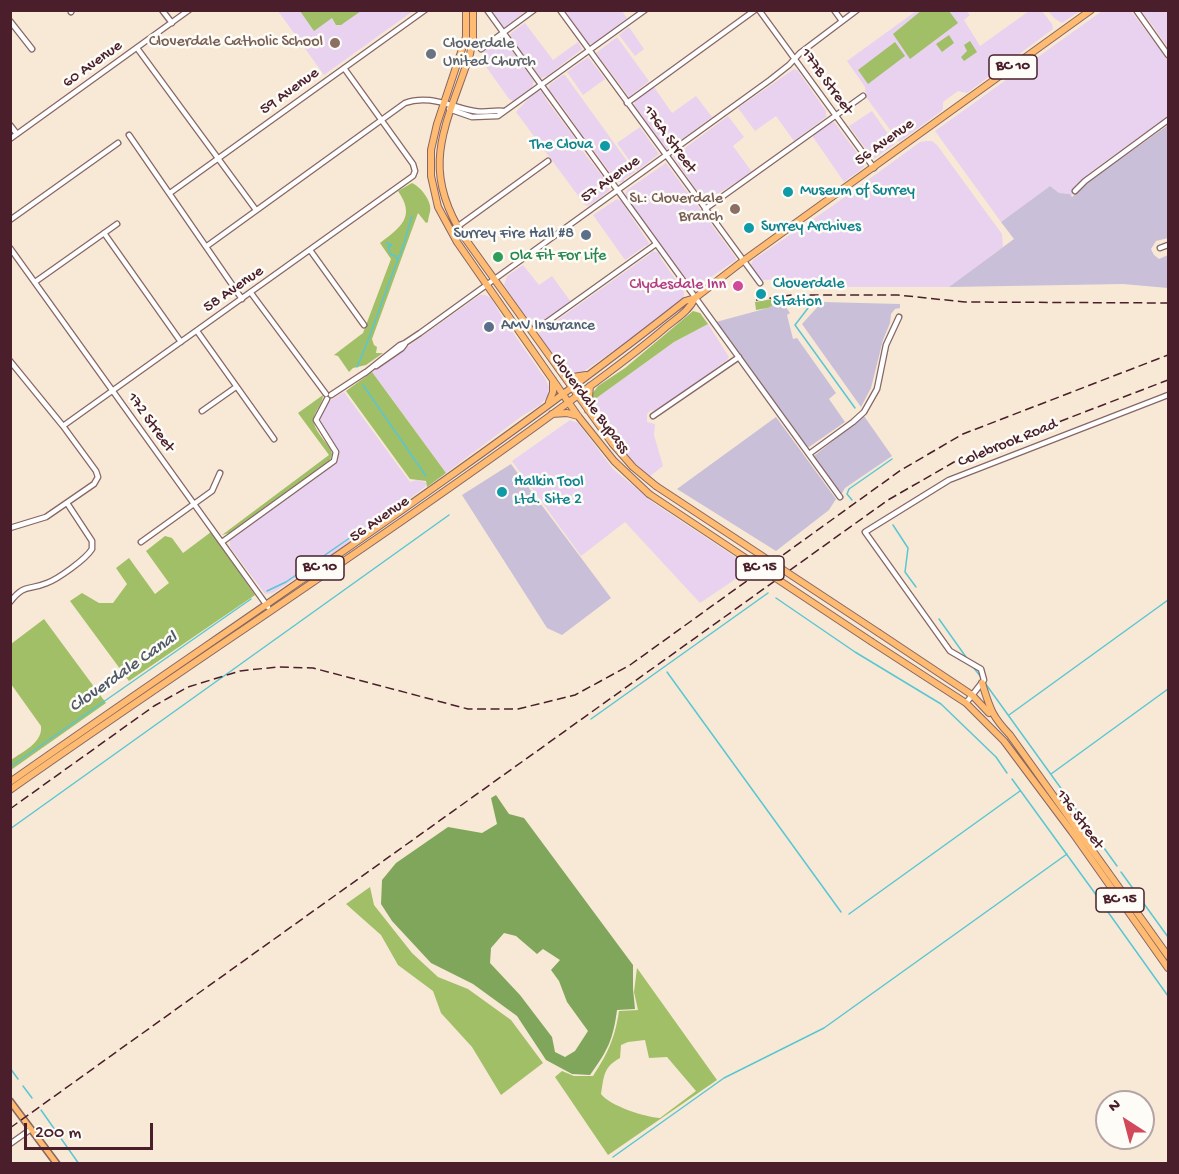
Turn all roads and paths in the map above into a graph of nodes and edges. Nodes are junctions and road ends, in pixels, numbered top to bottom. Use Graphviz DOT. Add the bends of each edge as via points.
graph roads {
  1 [pos="162,10"];
  2 [pos="189,10"];
  3 [pos="425,10"];
  4 [pos="466,10"];
  5 [pos="473,10"];
  6 [pos="487,10"];
  7 [pos="534,10"];
  8 [pos="560,10"];
  9 [pos="645,10"];
  10 [pos="757,10"];
  11 [pos="834,10"];
  12 [pos="857,10"];
  13 [pos="1091,10"];
  14 [pos="1136,10"];
  15 [pos="10,21"];
  16 [pos="842,21"];
  17 [pos="172,23"];
  18 [pos="503,33"];
  19 [pos="137,48"];
  20 [pos="32,49"];
  21 [pos="481,49"];
  22 [pos="589,51"];
  23 [pos="1168,55"];
  24 [pos="795,59"];
  25 [pos="344,68"];
  26 [pos="541,85"];
  27 [pos="863,96"];
  28 [pos="444,104"];
  29 [pos="627,104"];
  30 [pos="452,107"];
  31 [pos="835,114"];
  32 [pos="381,120"];
  33 [pos="1168,120"];
  34 [pos="10,125"];
  35 [pos="17,134"];
  36 [pos="129,135"];
  37 [pos="10,139"];
  38 [pos="118,143"];
  39 [pos="666,156"];
  40 [pos="218,159"];
  41 [pos="548,161"];
  42 [pos="874,168"];
  43 [pos="617,191"];
  44 [pos="1075,191"];
  45 [pos="170,193"];
  46 [pos="705,209"];
  47 [pos="256,210"];
  48 [pos="10,220"];
  49 [pos="117,224"];
  50 [pos="457,227"];
  51 [pos="104,233"];
  52 [pos="656,244"];
  53 [pos="1168,245"];
  54 [pos="207,246"];
  55 [pos="10,248"];
  56 [pos="1160,248"];
  57 [pos="310,250"];
  58 [pos="743,261"];
  59 [pos="494,279"];
  60 [pos="35,282"];
  61 [pos="760,283"];
  62 [pos="486,285"];
  63 [pos="251,292"];
  64 [pos="695,298"];
  65 [pos="242,299"];
  66 [pos="899,317"];
  67 [pos="364,325"];
  68 [pos="540,327"];
  69 [pos="197,331"];
  70 [pos="181,342"];
  71 [pos="739,357"];
  72 [pos="10,361"];
  73 [pos="590,374"];
  74 [pos="563,375"];
  75 [pos="554,379"];
  76 [pos="590,386"];
  77 [pos="236,387"];
  78 [pos="572,387"];
  79 [pos="112,391"];
  80 [pos="563,394"];
  81 [pos="1168,394"];
  82 [pos="328,396"];
  83 [pos="578,396"];
  84 [pos="569,402"];
  85 [pos="547,405"];
  86 [pos="588,410"];
  87 [pos="202,411"];
  88 [pos="552,414"];
  89 [pos="578,416"];
  90 [pos="653,416"];
  91 [pos="63,426"];
  92 [pos="274,439"];
  93 [pos="809,454"];
  94 [pos="220,473"];
  95 [pos="840,497"];
  96 [pos="67,503"];
  97 [pos="194,504"];
  98 [pos="10,528"];
  99 [pos="141,542"];
  100 [pos="222,542"];
  101 [pos="10,602"];
  102 [pos="266,605"];
  103 [pos="271,611"];
  104 [pos="982,682"];
  105 [pos="972,695"];
  106 [pos="966,703"];
  107 [pos="994,718"];
  108 [pos="10,782"];
  109 [pos="10,790"];
  110 [pos="1168,956"];
  111 [pos="1168,968"];
  112 [pos="10,1101"];
  113 [pos="31,1129"];
  114 [pos="10,1144"];
  115 [pos="57,1164"];
  1 -- 17 [label="street"];
  2 -- 17 [label="street, 60 Avenue"];
  3 -- 25 [label="street, 59 Avenue"];
  4 -- 28 [label="highway, Cloverdale Bypass / BC 15" via="466,37"];
  5 -- 30 [label="highway, Cloverdale Bypass / BC 15" via="471,46"];
  6 -- 18 [label="street"];
  7 -- 18 [label="street"];
  8 -- 22 [label="street, 176A Street"];
  9 -- 22 [label="street"];
  10 -- 24 [label="street, 177B Street"];
  10 -- 29 [label="street"];
  11 -- 16 [label="street"];
  12 -- 16 [label="street, 57 Avenue"];
  13 -- 42 [label="highway, 56 Avenue / BC 10"];
  14 -- 23 [label="street"];
  15 -- 20 [label="street"];
  16 -- 24 [label="street, 57 Avenue"];
  17 -- 19 [label="street, 60 Avenue"];
  18 -- 21 [label="street"];
  18 -- 26 [label="street"];
  19 -- 35 [label="street, 60 Avenue"];
  19 -- 40 [label="street"];
  22 -- 26 [label="street"];
  22 -- 29 [label="street, 176A Street"];
  24 -- 31 [label="street, 177B Street"];
  24 -- 39 [label="street, 57 Avenue"];
  25 -- 32 [label="street"];
  25 -- 40 [label="street, 59 Avenue"];
  26 -- 30 [label="street" via="498,116 472,117"];
  26 -- 43 [label="street"];
  27 -- 31 [label="street"];
  28 -- 30 [label="street"];
  28 -- 32 [label="street" via="429,100 405,103"];
  28 -- 62 [label="highway, Cloverdale Bypass / BC 15" via="431,150 435,196 449,230"];
  29 -- 39 [label="street, 176A Street"];
  30 -- 50 [label="highway, Cloverdale Bypass / BC 15" via="439,166 446,204"];
  31 -- 42 [label="street, 177B Street"];
  31 -- 46 [label="street"];
  32 -- 47 [label="street"];
  32 -- 57 [label="street, 58 Avenue" via="415,171 410,179"];
  33 -- 44 [label="street"];
  34 -- 35 [label="street"];
  35 -- 37 [label="street, 60 Avenue"];
  36 -- 45 [label="street"];
  38 -- 48 [label="street"];
  39 -- 43 [label="street, 57 Avenue"];
  39 -- 46 [label="street, 176A Street"];
  40 -- 45 [label="street, 59 Avenue"];
  40 -- 47 [label="street"];
  41 -- 50 [label="street"];
  42 -- 58 [label="highway, 56 Avenue / BC 10"];
  43 -- 52 [label="street"];
  43 -- 59 [label="street, 57 Avenue"];
  45 -- 54 [label="street"];
  46 -- 58 [label="street, 176A Street"];
  47 -- 54 [label="street"];
  49 -- 51 [label="street"];
  50 -- 59 [label="highway, Cloverdale Bypass / BC 15"];
  51 -- 60 [label="street"];
  51 -- 70 [label="street"];
  52 -- 64 [label="street"];
  52 -- 68 [label="street"];
  53 -- 56 [label="street"];
  54 -- 65 [label="street"];
  55 -- 60 [label="street, 172 Street"];
  57 -- 63 [label="street, 58 Avenue"];
  57 -- 67 [label="street"];
  58 -- 61 [label="street, 176A Street"];
  58 -- 64 [label="highway, 56 Avenue / BC 10"];
  59 -- 62 [label="street, 57 Avenue"];
  59 -- 74 [label="highway, Cloverdale Bypass / BC 15"];
  60 -- 79 [label="street, 172 Street"];
  62 -- 75 [label="highway, Cloverdale Bypass / BC 15"];
  62 -- 82 [label="street, 57 Avenue" via="402,348"];
  63 -- 65 [label="street, 58 Avenue"];
  63 -- 82 [label="street"];
  64 -- 71 [label="street"];
  64 -- 73 [label="highway, 56 Avenue / BC 10" via="685,301"];
  64 -- 76 [label="highway, 56 Avenue / BC 10" via="690,307 645,345"];
  65 -- 69 [label="street, 58 Avenue"];
  66 -- 93 [label="street" via="886,345 877,388 864,412"];
  69 -- 70 [label="street, 58 Avenue"];
  69 -- 77 [label="street"];
  70 -- 79 [label="street, 58 Avenue"];
  71 -- 90 [label="street"];
  71 -- 93 [label="street"];
  72 -- 91 [label="street"];
  73 -- 74 [label="highway"];
  73 -- 78 [label="highway, 56 Avenue / BC 10"];
  74 -- 78 [label="highway, Cloverdale Bypass / BC 15"];
  75 -- 80 [label="highway, Cloverdale Bypass / BC 15"];
  75 -- 85 [label="highway"];
  76 -- 83 [label="highway, 56 Avenue / BC 10"];
  76 -- 86 [label="highway"];
  77 -- 87 [label="street"];
  77 -- 92 [label="street"];
  78 -- 80 [label="highway, 56 Avenue / BC 10"];
  78 -- 83 [label="highway, Cloverdale Bypass / BC 15"];
  79 -- 91 [label="street, 58 Avenue"];
  79 -- 97 [label="street, 172 Street"];
  80 -- 84 [label="highway, Cloverdale Bypass / BC 15"];
  80 -- 85 [label="highway, 56 Avenue / BC 10"];
  81 -- 104 [label="street, Colebrook Road" via="949,480 865,532 950,651 981,669"];
  82 -- 100 [label="street" via="316,420 336,452 334,460"];
  83 -- 84 [label="highway, 56 Avenue / BC 10"];
  83 -- 86 [label="highway, Cloverdale Bypass / BC 15"];
  84 -- 88 [label="highway, 56 Avenue / BC 10"];
  84 -- 89 [label="highway, Cloverdale Bypass / BC 15"];
  85 -- 102 [label="highway, 56 Avenue / BC 10"];
  86 -- 105 [label="highway, Cloverdale Bypass / BC 15, bridge" via="623,457 656,486"];
  88 -- 89 [label="highway"];
  88 -- 103 [label="highway, 56 Avenue / BC 10"];
  89 -- 106 [label="highway, Cloverdale Bypass / BC 15, bridge" via="614,462 649,494"];
  91 -- 96 [label="street" via="96,471 97,480"];
  93 -- 95 [label="street"];
  94 -- 97 [label="street" via="212,491"];
  96 -- 98 [label="street" via="46,517"];
  96 -- 101 [label="street" via="92,541 92,549 52,580 21,589"];
  97 -- 99 [label="street"];
  97 -- 100 [label="street, 172 Street"];
  100 -- 102 [label="street, 172 Street"];
  102 -- 103 [label="street, 172 Street"];
  102 -- 108 [label="highway, 56 Avenue / BC 10"];
  103 -- 109 [label="highway, 56 Avenue / BC 10"];
  104 -- 105 [label="street"];
  104 -- 107 [label="highway"];
  105 -- 106 [label="street"];
  105 -- 107 [label="highway, BC 15"];
  106 -- 111 [label="highway, 176 Street / BC 15" via="1004,741"];
  107 -- 110 [label="highway, BC 15"];
  112 -- 113 [label="main road"];
  113 -- 114 [label="street"];
  113 -- 115 [label="main road"];
}
